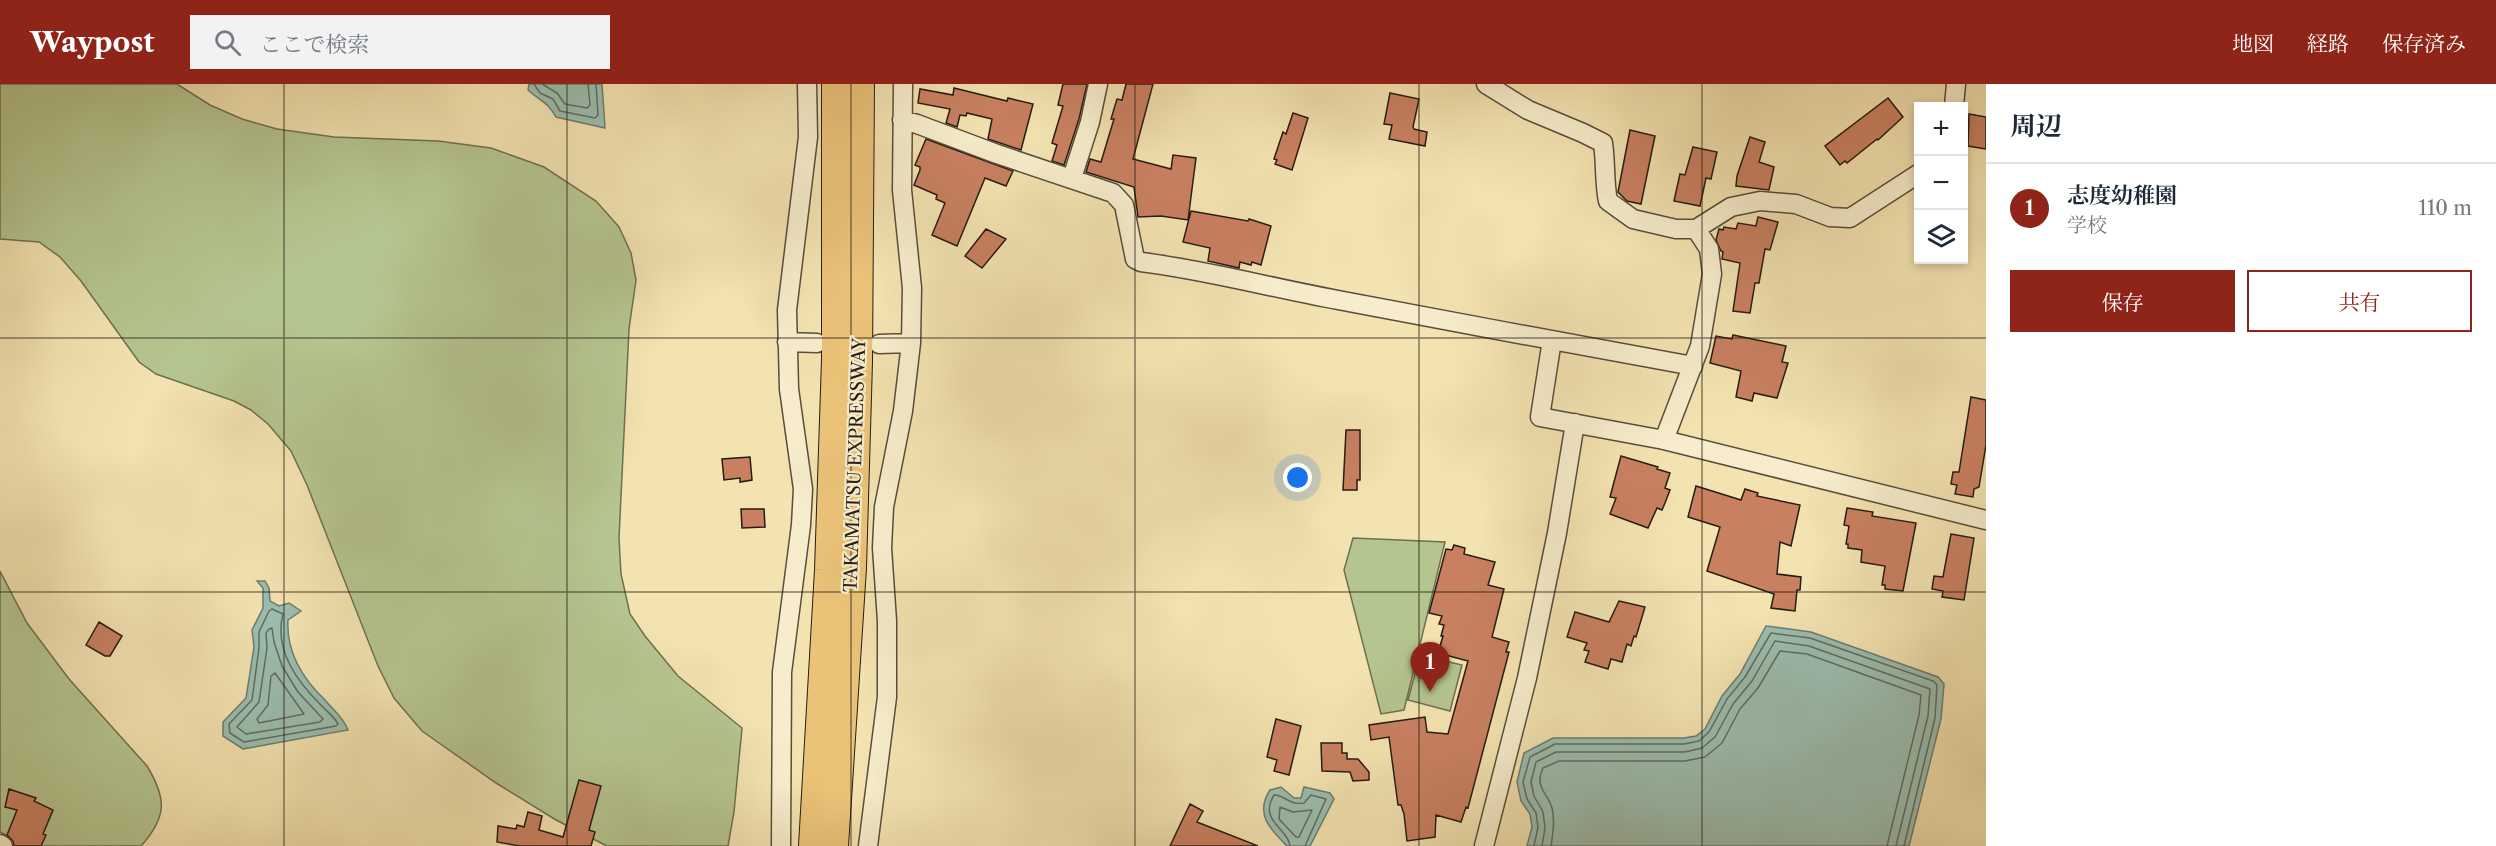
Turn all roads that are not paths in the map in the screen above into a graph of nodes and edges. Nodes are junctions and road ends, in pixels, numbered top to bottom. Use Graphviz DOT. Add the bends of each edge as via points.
graph roads {
  1 [pos="807,84"];
  2 [pos="835,84"];
  3 [pos="861,84"];
  4 [pos="903,84"];
  5 [pos="1098,84"];
  6 [pos="1486,84"];
  7 [pos="1956,84"];
  8 [pos="1954,102"];
  9 [pos="902,120"];
  10 [pos="1914,177"];
  11 [pos="1072,178"];
  12 [pos="1696,229"];
  13 [pos="1552,340"];
  14 [pos="787,342"];
  15 [pos="817,343"];
  16 [pos="911,343"];
  17 [pos="879,344"];
  18 [pos="1693,366"];
  19 [pos="1575,423"];
  20 [pos="1664,440"];
  21 [pos="1986,520"];
  22 [pos="782,846"];
  23 [pos="812,846"];
  24 [pos="835,846"];
  25 [pos="868,846"];
  26 [pos="1484,846"];
  1 -- 14 [label="street" via="808,137 787,310"];
  2 -- 23 [label="highway, TAKAMATSU EXPRESSWAY" via="835,360"];
  3 -- 24 [label="highway, TAKAMATSU EXPRESSWAY" via="853,557"];
  4 -- 9 [label="street"];
  5 -- 11 [label="street"];
  6 -- 12 [label="street" via="1528,110 1603,143 1608,201 1633,219 1676,230"];
  7 -- 8 [label="street"];
  9 -- 11 [label="street"];
  9 -- 16 [label="street" via="902,190 912,288"];
  10 -- 12 [label="street" via="1850,218 1830,217 1796,204 1760,201 1731,207"];
  11 -- 13 [label="street" via="1113,194 1124,206 1135,259 1141,262 1189,268"];
  12 -- 18 [label="street" via="1709,249 1712,273"];
  13 -- 18 [label="street"];
  13 -- 19 [label="street" via="1539,417"];
  14 -- 15 [label="street"];
  14 -- 22 [label="street" via="802,489 782,672"];
  16 -- 17 [label="street"];
  16 -- 25 [label="street" via="903,411 884,507 887,697"];
  18 -- 20 [label="street"];
  19 -- 20 [label="street"];
  19 -- 26 [label="street" via="1527,678"];
  20 -- 21 [label="street"];
}
